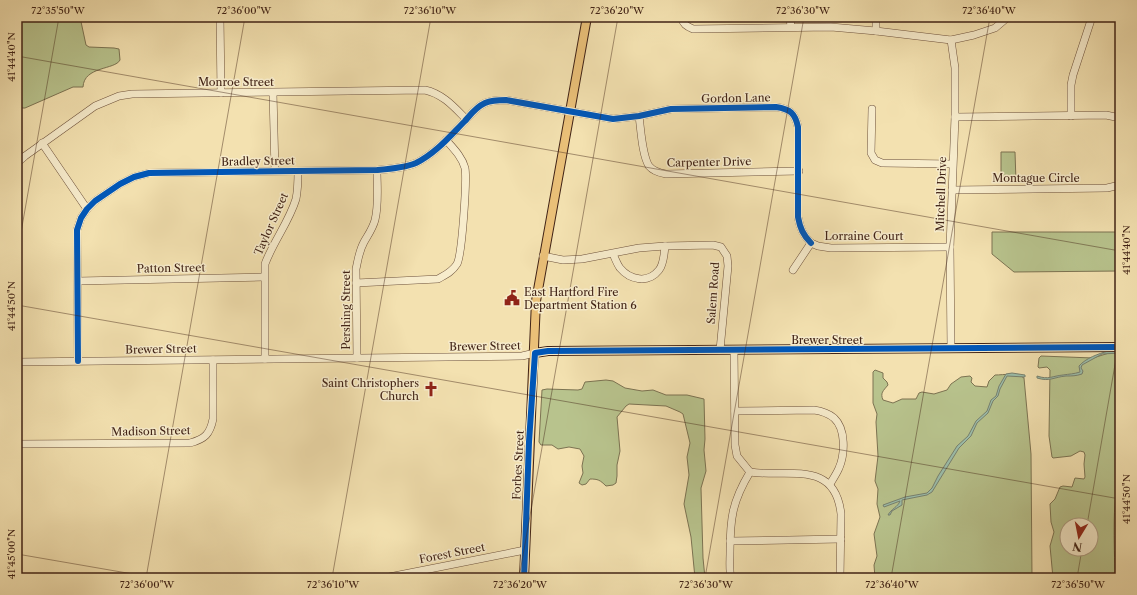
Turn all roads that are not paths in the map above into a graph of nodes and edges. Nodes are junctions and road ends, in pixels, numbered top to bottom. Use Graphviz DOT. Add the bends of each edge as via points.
graph roads {
  1 [pos="220,17"];
  2 [pos="586,17"];
  3 [pos="681,17"];
  4 [pos="790,17"];
  5 [pos="876,17"];
  6 [pos="1008,17"];
  7 [pos="1092,17"];
  8 [pos="791,27"];
  9 [pos="876,31"];
  10 [pos="951,40"];
  11 [pos="221,93"];
  12 [pos="273,93"];
  13 [pos="872,109"];
  14 [pos="570,112"];
  15 [pos="639,116"];
  16 [pos="1071,116"];
  17 [pos="955,117"];
  18 [pos="1120,118"];
  19 [pos="466,119"];
  20 [pos="446,140"];
  21 [pos="42,143"];
  22 [pos="17,164"];
  23 [pos="952,164"];
  24 [pos="377,170"];
  25 [pos="275,171"];
  26 [pos="298,171"];
  27 [pos="799,172"];
  28 [pos="1120,185"];
  29 [pos="952,190"];
  30 [pos="87,209"];
  31 [pos="811,243"];
  32 [pos="665,246"];
  33 [pos="950,247"];
  34 [pos="613,254"];
  35 [pos="543,256"];
  36 [pos="793,270"];
  37 [pos="264,277"];
  38 [pos="78,281"];
  39 [pos="356,283"];
  40 [pos="1120,347"];
  41 [pos="951,348"];
  42 [pos="720,350"];
  43 [pos="734,350"];
  44 [pos="534,353"];
  45 [pos="358,358"];
  46 [pos="265,359"];
  47 [pos="213,360"];
  48 [pos="78,361"];
  49 [pos="17,362"];
  50 [pos="735,411"];
  51 [pos="17,444"];
  52 [pos="750,472"];
  53 [pos="830,484"];
  54 [pos="841,539"];
  55 [pos="730,541"];
  56 [pos="525,550"];
  57 [pos="384,578"];
  58 [pos="524,578"];
  59 [pos="731,578"];
  60 [pos="840,578"];
  1 -- 11 [label="street"];
  2 -- 14 [label="main road, Forbes Street"];
  3 -- 8 [label="street" via="682,22 693,29"];
  4 -- 8 [label="street"];
  5 -- 9 [label="street"];
  6 -- 10 [label="street" via="995,28"];
  7 -- 16 [label="street" via="1073,75"];
  8 -- 9 [label="street"];
  9 -- 10 [label="street"];
  10 -- 17 [label="street, Mitchell Drive" via="955,68"];
  11 -- 12 [label="street, Monroe Street"];
  11 -- 21 [label="street, Monroe Street" via="119,96 95,106"];
  12 -- 19 [label="street, Monroe Street" via="426,90 442,97"];
  12 -- 25 [label="street"];
  13 -- 23 [label="street" via="871,153 875,160"];
  14 -- 15 [label="street, Gordon Lane" via="613,119"];
  14 -- 19 [label="street, Bradley Street" via="495,100 474,110"];
  14 -- 35 [label="main road, Forbes Street"];
  15 -- 27 [label="street, Carpenter Drive" via="645,156 657,172"];
  15 -- 27 [label="street, Gordon Lane" via="671,109 784,108 796,118"];
  16 -- 17 [label="street"];
  16 -- 18 [label="street" via="1106,115"];
  17 -- 23 [label="street, Mitchell Drive"];
  19 -- 20 [label="street, Bradley Street"];
  20 -- 24 [label="street, Bradley Street" via="416,163 402,168"];
  20 -- 39 [label="street" via="460,156 465,168 461,250 458,263 449,273 438,279"];
  21 -- 22 [label="street, Monroe Street"];
  21 -- 30 [label="street"];
  23 -- 29 [label="street, Mitchell Drive"];
  24 -- 26 [label="street, Bradley Street"];
  24 -- 39 [label="street, Pershing Street" via="377,207 371,231 358,256"];
  25 -- 26 [label="street, Bradley Street"];
  25 -- 30 [label="street, Bradley Street" via="149,173 120,184"];
  26 -- 37 [label="street, Taylor Street" via="295,200 290,215 269,251"];
  27 -- 31 [label="street, Gordon Lane" via="800,229"];
  28 -- 29 [label="street, Montague Circle" via="1107,188"];
  29 -- 33 [label="street, Mitchell Drive"];
  30 -- 38 [label="street, Bradley Street" via="77,230"];
  31 -- 33 [label="street, Lorraine Court" via="831,248"];
  31 -- 36 [label="street, Lorraine Court"];
  32 -- 34 [label="street, Salem Road"];
  32 -- 34 [label="street" via="664,259 659,270 651,277 640,280 621,268"];
  32 -- 42 [label="street, Salem Road" via="713,245 721,247 727,256"];
  33 -- 41 [label="street, Mitchell Drive"];
  34 -- 35 [label="street, Salem Road" via="563,260"];
  35 -- 44 [label="main road, Forbes Street" via="536,301"];
  37 -- 38 [label="street, Patton Street"];
  37 -- 46 [label="street, Taylor Street"];
  38 -- 48 [label="street, Bradley Street"];
  39 -- 45 [label="street, Pershing Street"];
  40 -- 41 [label="main road, Brewer Street"];
  41 -- 43 [label="main road, Brewer Street"];
  42 -- 43 [label="main road, Brewer Street"];
  42 -- 44 [label="main road, Brewer Street"];
  43 -- 50 [label="street"];
  44 -- 45 [label="street, Brewer Street" via="522,356"];
  44 -- 56 [label="main road, Forbes Street"];
  45 -- 46 [label="street, Brewer Street"];
  46 -- 47 [label="street, Brewer Street"];
  47 -- 48 [label="street, Brewer Street"];
  47 -- 51 [label="street, Madison Street" via="213,419 207,435 199,441"];
  48 -- 49 [label="street, Brewer Street"];
  50 -- 52 [label="street" via="734,445 737,456"];
  50 -- 53 [label="street" via="814,410 825,412 834,418 840,427 843,452 839,468"];
  52 -- 53 [label="street" via="809,475"];
  52 -- 55 [label="street" via="740,488 733,507"];
  53 -- 54 [label="street" via="840,504"];
  54 -- 55 [label="street"];
  54 -- 60 [label="street"];
  55 -- 59 [label="street"];
  56 -- 57 [label="street, Forest Street"];
  56 -- 58 [label="main road, Forbes Street"];
}
